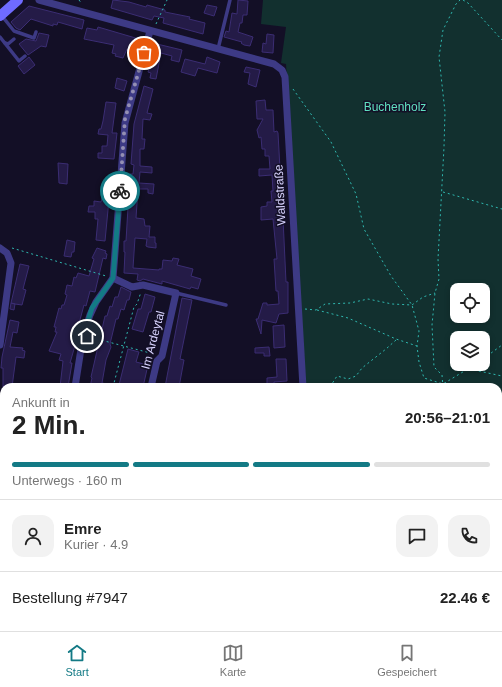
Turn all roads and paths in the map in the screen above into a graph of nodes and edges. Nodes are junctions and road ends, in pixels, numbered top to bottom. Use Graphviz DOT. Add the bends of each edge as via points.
graph roads {
  1 [pos="18,0"];
  2 [pos="39,0"];
  3 [pos="167,0"];
  4 [pos="230,0"];
  5 [pos="460,0"];
  6 [pos="462,0"];
  7 [pos="1,16"];
  8 [pos="36,32"];
  9 [pos="151,32"];
  10 [pos="0,37"];
  11 [pos="14,39"];
  12 [pos="502,40"];
  13 [pos="5,43"];
  14 [pos="218,50"];
  15 [pos="25,56"];
  16 [pos="284,77"];
  17 [pos="442,192"];
  18 [pos="502,209"];
  19 [pos="0,248"];
  20 [pos="16,250"];
  21 [pos="113,278"];
  22 [pos="143,285"];
  23 [pos="435,293"];
  24 [pos="176,294"];
  25 [pos="226,305"];
  26 [pos="412,305"];
  27 [pos="298,308"];
  28 [pos="316,310"];
  29 [pos="87,336"];
  30 [pos="396,339"];
  31 [pos="0,343"];
  32 [pos="502,345"];
  33 [pos="124,346"];
  34 [pos="418,346"];
  35 [pos="490,353"];
  36 [pos="162,356"];
  37 [pos="466,371"];
  38 [pos="478,371"];
  39 [pos="502,376"];
  40 [pos="76,383"];
  41 [pos="114,383"];
  42 [pos="152,383"];
  43 [pos="303,383"];
  44 [pos="333,383"];
  45 [pos="440,383"];
  46 [pos="443,383"];
  47 [pos="445,383"];
  1 -- 7 [label="main road"];
  2 -- 9 [label="street"];
  3 -- 9 [label="path"];
  4 -- 14 [label="lane"];
  5 -- 17 [label="path" via="443,30 439,57 445,112"];
  6 -- 12 [label="path" via="468,3"];
  7 -- 8 [label="lane" via="14,31 34,38"];
  9 -- 14 [label="street"];
  9 -- 21 [label="street" via="125,123"];
  10 -- 13 [label="lane"];
  11 -- 13 [label="lane" via="8,44"];
  13 -- 15 [label="lane" via="19,61"];
  14 -- 16 [label="street" via="274,64 282,70"];
  16 -- 26 [label="path" via="331,142 356,194 364,229 391,276"];
  16 -- 27 [label="street, Waldstraße"];
  17 -- 18 [label="path"];
  17 -- 23 [label="path" via="439,279"];
  19 -- 31 [label="street" via="7,253 11,263"];
  20 -- 21 [label="path"];
  21 -- 22 [label="street" via="132,287"];
  21 -- 29 [label="street" via="92,308 85,330"];
  22 -- 24 [label="street"];
  22 -- 33 [label="path" via="134,307"];
  23 -- 26 [label="path" via="423,297"];
  23 -- 46 [label="path" via="432,325 434,366 442,376"];
  24 -- 25 [label="lane"];
  24 -- 36 [label="street, Im Ardeytal"];
  26 -- 28 [label="path" via="368,299 325,304"];
  26 -- 34 [label="path" via="419,331"];
  27 -- 28 [label="path"];
  27 -- 43 [label="street, Waldstraße"];
  28 -- 30 [label="path" via="348,318"];
  29 -- 33 [label="path"];
  29 -- 40 [label="street" via="90,340 88,346 81,349"];
  30 -- 34 [label="path"];
  30 -- 44 [label="path" via="356,376 348,379 337,376"];
  32 -- 35 [label="path"];
  33 -- 36 [label="path"];
  33 -- 41 [label="path"];
  34 -- 45 [label="path" via="424,378"];
  36 -- 42 [label="street, Im Ardeytal" via="157,361"];
  37 -- 47 [label="path"];
  38 -- 39 [label="path"];
}
